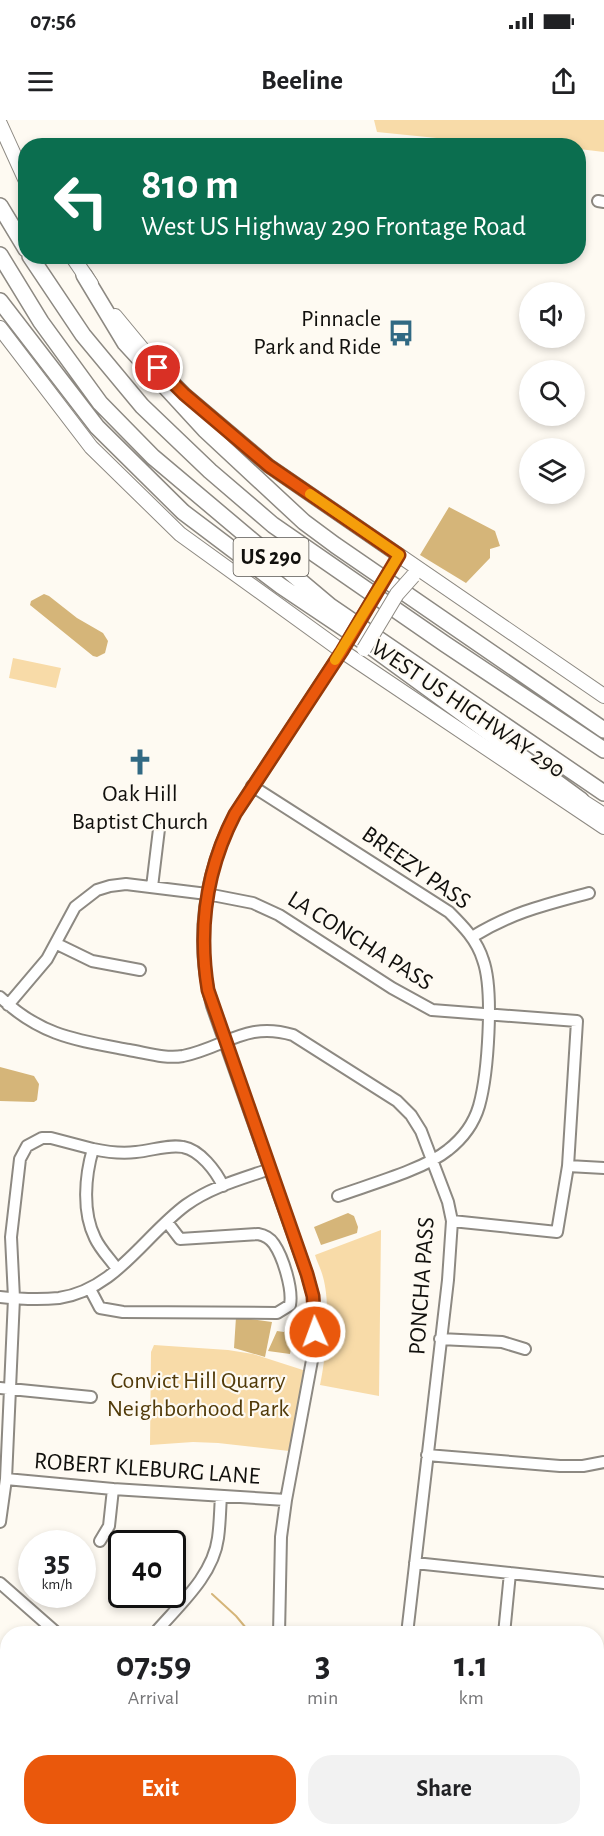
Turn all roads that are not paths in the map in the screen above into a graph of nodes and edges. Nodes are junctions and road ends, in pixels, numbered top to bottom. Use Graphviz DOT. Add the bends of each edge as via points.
graph roads {
  1 [pos="0,124"];
  2 [pos="18,163"];
  3 [pos="0,206"];
  4 [pos="18,236"];
  5 [pos="0,255"];
  6 [pos="36,264"];
  7 [pos="77,264"];
  8 [pos="84,275"];
  9 [pos="0,301"];
  10 [pos="0,328"];
  11 [pos="399,555"];
  12 [pos="429,576"];
  13 [pos="354,645"];
  14 [pos="371,670"];
  15 [pos="453,688"];
  16 [pos="604,696"];
  17 [pos="604,730"];
  18 [pos="604,750"];
  19 [pos="493,752"];
  20 [pos="252,786"];
  21 [pos="604,793"];
  22 [pos="581,800"];
  23 [pos="604,815"];
  24 [pos="604,827"];
  25 [pos="159,829"];
  26 [pos="152,887"];
  27 [pos="590,893"];
  28 [pos="207,894"];
  29 [pos="472,937"];
  30 [pos="57,944"];
  31 [pos="140,970"];
  32 [pos="4,1001"];
  33 [pos="488,1015"];
  34 [pos="224,1041"];
  35 [pos="93,1149"];
  36 [pos="433,1161"];
  37 [pos="568,1166"];
  38 [pos="604,1168"];
  39 [pos="270,1169"];
  40 [pos="220,1187"];
  41 [pos="338,1196"];
  42 [pos="452,1221"];
  43 [pos="167,1222"];
  44 [pos="117,1269"];
  45 [pos="90,1289"];
  46 [pos="0,1297"];
  47 [pos="14,1298"];
  48 [pos="440,1339"];
  49 [pos="525,1349"];
  50 [pos="5,1389"];
  51 [pos="91,1397"];
  52 [pos="428,1455"];
  53 [pos="604,1462"];
  54 [pos="6,1479"];
  55 [pos="113,1489"];
  56 [pos="221,1496"];
  57 [pos="286,1500"];
  58 [pos="0,1522"];
  59 [pos="100,1541"];
  60 [pos="415,1563"];
  61 [pos="510,1573"];
  62 [pos="0,1583"];
  63 [pos="604,1583"];
  64 [pos="49,1626"];
  65 [pos="161,1626"];
  66 [pos="279,1626"];
  67 [pos="408,1626"];
  68 [pos="505,1626"];
  1 -- 2 [label="main road"];
  3 -- 4 [label="highway"];
  5 -- 15 [label="highway, WEST US HIGHWAY 290 / US 290" via="41,322 100,404 153,457 330,606"];
  6 -- 18 [label="highway, WEST US HIGHWAY 290 / US 290" via="91,344 142,406 273,525"];
  7 -- 8 [label="main road"];
  8 -- 11 [label="main road" via="128,333 184,394 269,466"];
  8 -- 17 [label="highway, US 290" via="125,343 205,430 304,522"];
  9 -- 13 [label="highway" via="97,427 183,512"];
  10 -- 13 [label="main road, WEST US HIGHWAY 290" via="91,447 180,534"];
  11 -- 12 [label="main road"];
  11 -- 13 [label="street, bridge"];
  12 -- 13 [label="main road, bridge" via="413,576"];
  12 -- 16 [label="main road"];
  13 -- 14 [label="main road, WEST US HIGHWAY 290"];
  13 -- 14 [label="main road"];
  13 -- 15 [label="highway"];
  13 -- 20 [label="street"];
  13 -- 22 [label="highway"];
  14 -- 19 [label="main road, WEST US HIGHWAY 290"];
  15 -- 21 [label="highway, WEST US HIGHWAY 290 / US 290"];
  19 -- 22 [label="main road"];
  19 -- 24 [label="main road, WEST US HIGHWAY 290"];
  20 -- 28 [label="street" via="222,838"];
  20 -- 29 [label="street, BREEZY PASS" via="429,898 449,912"];
  22 -- 23 [label="main road"];
  25 -- 26 [label="street"];
  26 -- 28 [label="street, LA CONCHA PASS"];
  26 -- 30 [label="street, LA CONCHA PASS" via="119,884 91,894 75,907"];
  27 -- 29 [label="street" via="517,913"];
  28 -- 33 [label="street, LA CONCHA PASS" via="242,900 272,912 421,1006"];
  28 -- 34 [label="street" via="205,972"];
  29 -- 33 [label="street, BREEZY PASS" via="488,978"];
  30 -- 31 [label="street" via="92,961"];
  30 -- 32 [label="street, LA CONCHA PASS" via="44,964"];
  32 -- 34 [label="street, PONCHA PASS" via="56,1034 163,1056 190,1054"];
  33 -- 36 [label="street, BREEZY PASS" via="479,1107 458,1141"];
  33 -- 37 [label="street, LA CONCHA PASS" via="577,1021"];
  34 -- 36 [label="street, PONCHA PASS" via="258,1030 293,1035 397,1101 421,1131"];
  34 -- 39 [label="street"];
  35 -- 40 [label="street" via="116,1153 183,1147 204,1160 216,1173"];
  35 -- 44 [label="street" via="86,1182 89,1222 97,1242"];
  35 -- 47 [label="street" via="42,1138 23,1151 11,1237"];
  36 -- 41 [label="street, BREEZY PASS"];
  36 -- 42 [label="street, PONCHA PASS"];
  37 -- 38 [label="street"];
  37 -- 42 [label="street, LA CONCHA PASS" via="557,1232"];
  39 -- 40 [label="street"];
  39 -- 57 [label="street" via="307,1274 314,1314 313,1355"];
  40 -- 43 [label="street" via="194,1200"];
  42 -- 48 [label="street, PONCHA PASS"];
  43 -- 44 [label="street"];
  43 -- 45 [label="street" via="180,1239 258,1234 268,1238 285,1270 290,1305 277,1313 123,1312 100,1308"];
  44 -- 45 [label="street"];
  45 -- 47 [label="street" via="60,1298"];
  46 -- 47 [label="street"];
  47 -- 50 [label="street"];
  48 -- 49 [label="street" via="502,1342"];
  48 -- 52 [label="street, PONCHA PASS"];
  50 -- 51 [label="street"];
  50 -- 54 [label="street"];
  52 -- 53 [label="street" via="560,1466"];
  52 -- 60 [label="street, PONCHA PASS"];
  54 -- 55 [label="street, ROBERT KLEBURG LANE"];
  54 -- 58 [label="street"];
  55 -- 56 [label="street, ROBERT KLEBURG LANE"];
  55 -- 59 [label="street" via="109,1526"];
  56 -- 57 [label="street, ROBERT KLEBURG LANE"];
  56 -- 65 [label="street" via="213,1559 202,1579"];
  57 -- 66 [label="street"];
  60 -- 61 [label="street"];
  60 -- 67 [label="street, PONCHA PASS"];
  61 -- 63 [label="street"];
  61 -- 68 [label="street"];
  62 -- 64 [label="street"];
}
